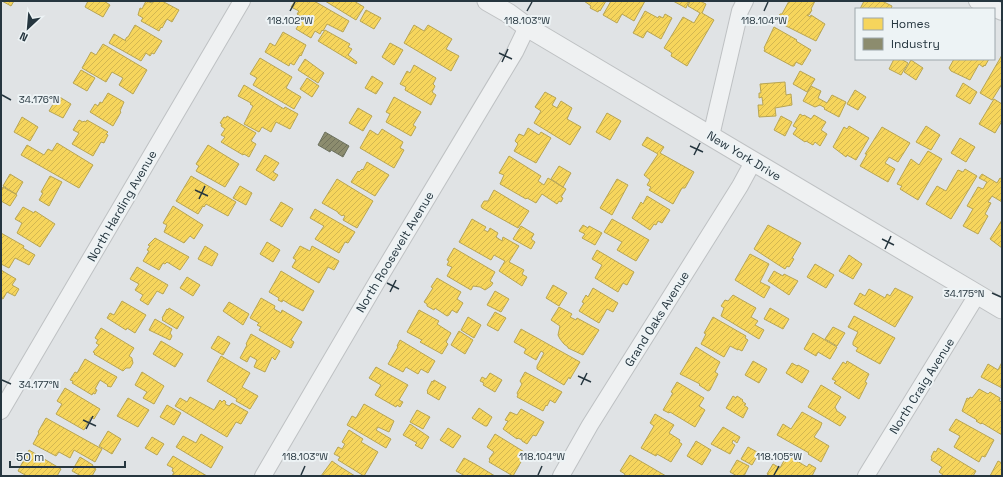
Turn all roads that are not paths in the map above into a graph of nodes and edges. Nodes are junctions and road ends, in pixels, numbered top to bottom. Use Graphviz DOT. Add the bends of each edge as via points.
graph roads {
  1 [pos="242,1"];
  2 [pos="487,1"];
  3 [pos="745,1"];
  4 [pos="977,1"];
  5 [pos="509,7"];
  6 [pos="993,8"];
  7 [pos="526,27"];
  8 [pos="711,136"];
  9 [pos="753,162"];
  10 [pos="977,295"];
  11 [pos="1002,310"];
  12 [pos="1,411"];
  13 [pos="262,476"];
  14 [pos="561,476"];
  15 [pos="866,476"];
  1 -- 12 [label="street, North Harding Avenue"];
  2 -- 5 [label="street, New York Drive"];
  3 -- 8 [label="street" via="740,10"];
  4 -- 6 [label="street"];
  5 -- 7 [label="street, New York Drive"];
  7 -- 8 [label="street, New York Drive"];
  7 -- 13 [label="street, North Roosevelt Avenue" via="515,52"];
  8 -- 9 [label="street, New York Drive"];
  9 -- 10 [label="street, New York Drive"];
  9 -- 14 [label="street, Grand Oaks Avenue" via="594,418"];
  10 -- 11 [label="street, New York Drive"];
  10 -- 15 [label="street, North Craig Avenue"];
}
